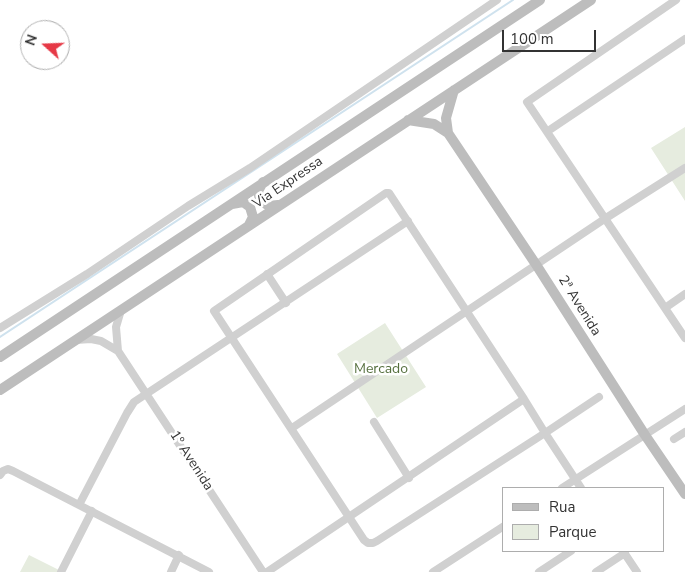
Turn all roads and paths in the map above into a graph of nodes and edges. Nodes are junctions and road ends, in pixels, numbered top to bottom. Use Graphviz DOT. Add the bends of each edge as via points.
graph roads {
  1 [pos="497,0"];
  2 [pos="540,0"];
  3 [pos="591,0"];
  4 [pos="676,0"];
  5 [pos="685,39"];
  6 [pos="454,90"];
  7 [pos="408,120"];
  8 [pos="548,131"];
  9 [pos="448,133"];
  10 [pos="685,168"];
  11 [pos="264,181"];
  12 [pos="280,204"];
  13 [pos="231,205"];
  14 [pos="606,218"];
  15 [pos="408,221"];
  16 [pos="246,228"];
  17 [pos="537,266"];
  18 [pos="267,274"];
  19 [pos="685,294"];
  20 [pos="286,303"];
  21 [pos="665,308"];
  22 [pos="121,310"];
  23 [pos="467,312"];
  24 [pos="0,328"];
  25 [pos="685,337"];
  26 [pos="233,338"];
  27 [pos="76,340"];
  28 [pos="118,351"];
  29 [pos="0,357"];
  30 [pos="0,390"];
  31 [pos="146,393"];
  32 [pos="599,396"];
  33 [pos="524,399"];
  34 [pos="685,409"];
  35 [pos="374,422"];
  36 [pos="292,428"];
  37 [pos="685,432"];
  38 [pos="545,434"];
  39 [pos="645,435"];
  40 [pos="674,439"];
  41 [pos="0,476"];
  42 [pos="409,478"];
  43 [pos="575,480"];
  44 [pos="564,487"];
  45 [pos="580,487"];
  46 [pos="685,494"];
  47 [pos="79,505"];
  48 [pos="92,511"];
  49 [pos="350,517"];
  50 [pos="502,527"];
  51 [pos="569,552"];
  52 [pos="624,552"];
  53 [pos="179,556"];
  54 [pos="62,572"];
  55 [pos="171,572"];
  56 [pos="209,572"];
  57 [pos="263,572"];
  58 [pos="267,572"];
  59 [pos="433,572"];
  60 [pos="539,572"];
  61 [pos="596,572"];
  62 [pos="638,572"];
  1 -- 24 [label="street" via="250,168"];
  2 -- 11 [label="main road, Via Expressa"];
  3 -- 6 [label="main road, Via Expressa"];
  4 -- 8 [label="street" via="528,100"];
  5 -- 8 [label="street"];
  6 -- 7 [label="main road, Via Expressa"];
  6 -- 9 [label="main road" via="446,118"];
  7 -- 9 [label="main road" via="434,124"];
  7 -- 12 [label="main road, Via Expressa"];
  8 -- 14 [label="street"];
  9 -- 17 [label="main road, 2ª Avenida"];
  10 -- 14 [label="street"];
  11 -- 12 [label="main road" via="258,191 261,202 269,206"];
  11 -- 13 [label="main road, Via Expressa"];
  12 -- 16 [label="main road, Via Expressa"];
  13 -- 16 [label="main road" via="241,202 250,207 253,219"];
  13 -- 29 [label="main road, Via Expressa"];
  14 -- 17 [label="street"];
  14 -- 21 [label="street"];
  15 -- 18 [label="street" via="386,193"];
  15 -- 20 [label="street"];
  15 -- 23 [label="street"];
  16 -- 22 [label="main road, Via Expressa"];
  17 -- 23 [label="street"];
  17 -- 39 [label="main road, 2ª Avenida"];
  18 -- 20 [label="street"];
  18 -- 26 [label="street" via="215,309 214,313"];
  19 -- 21 [label="street"];
  20 -- 26 [label="street"];
  21 -- 25 [label="street"];
  22 -- 27 [label="main road, Via Expressa"];
  22 -- 28 [label="street" via="116,327"];
  23 -- 33 [label="street"];
  23 -- 36 [label="street"];
  26 -- 31 [label="street"];
  26 -- 36 [label="street"];
  27 -- 28 [label="street" via="101,341"];
  27 -- 30 [label="main road, Via Expressa"];
  28 -- 31 [label="street, 1º Avenida"];
  31 -- 47 [label="street" via="127,412"];
  31 -- 57 [label="street, 1º Avenida"];
  32 -- 38 [label="street"];
  33 -- 38 [label="street"];
  33 -- 42 [label="street"];
  34 -- 39 [label="street"];
  35 -- 42 [label="street"];
  36 -- 49 [label="street"];
  37 -- 40 [label="street"];
  38 -- 43 [label="street"];
  38 -- 49 [label="street" via="373,543 364,540"];
  39 -- 43 [label="street"];
  39 -- 46 [label="main road, 2ª Avenida"];
  41 -- 47 [label="street" via="8,469 14,471"];
  42 -- 49 [label="street"];
  43 -- 44 [label="street"];
  43 -- 45 [label="street"];
  47 -- 48 [label="street"];
  48 -- 53 [label="street"];
  48 -- 54 [label="street"];
  49 -- 58 [label="street"];
  50 -- 59 [label="street"];
  51 -- 60 [label="street"];
  52 -- 61 [label="street"];
  52 -- 62 [label="street"];
  53 -- 55 [label="street"];
  53 -- 56 [label="street"];
}
